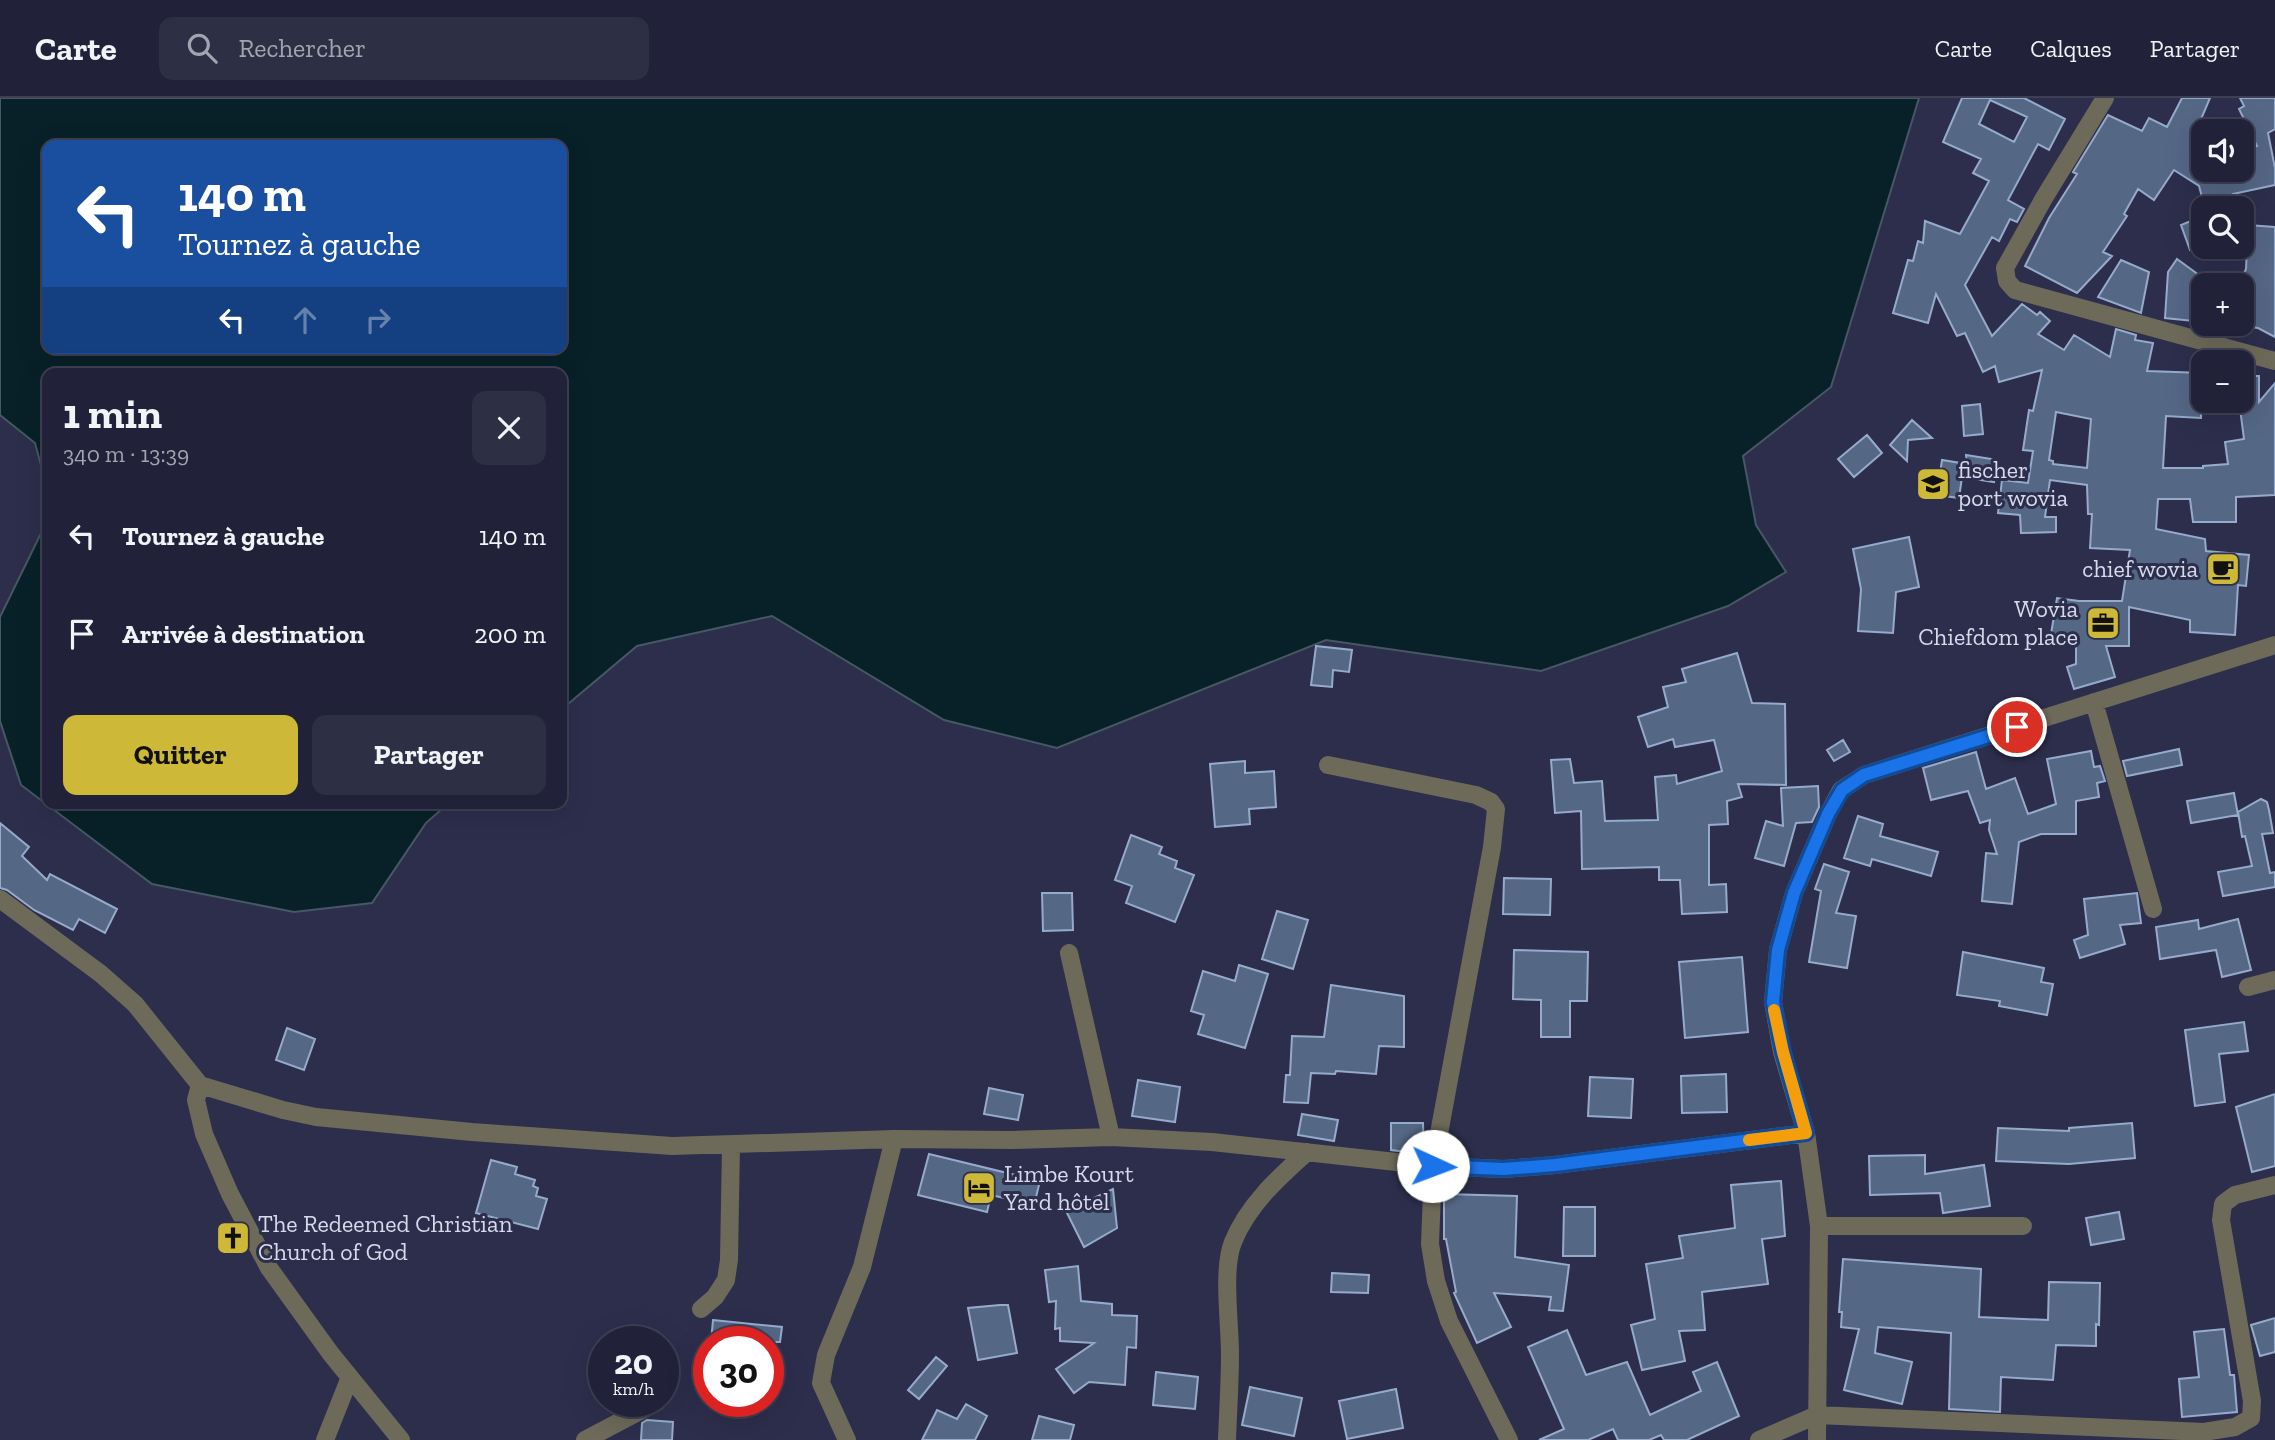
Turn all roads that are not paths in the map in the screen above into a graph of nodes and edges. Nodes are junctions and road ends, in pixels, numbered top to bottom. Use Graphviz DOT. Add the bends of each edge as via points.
graph roads {
  1 [pos="2105,98"];
  2 [pos="2275,361"];
  3 [pos="2275,645"];
  4 [pos="2094,702"];
  5 [pos="1328,765"];
  6 [pos="0,899"];
  7 [pos="2153,909"];
  8 [pos="8,914"];
  9 [pos="1069,953"];
  10 [pos="2275,980"];
  11 [pos="2248,987"];
  12 [pos="200,1085"];
  13 [pos="1806,1133"];
  14 [pos="1111,1137"];
  15 [pos="894,1139"];
  16 [pos="731,1145"];
  17 [pos="1307,1152"];
  18 [pos="1433,1166"];
  19 [pos="2275,1185"];
  20 [pos="1819,1226"];
  21 [pos="2023,1226"];
  22 [pos="701,1310"];
  23 [pos="351,1377"];
  24 [pos="1817,1415"];
  25 [pos="628,1417"];
  26 [pos="2204,1436"];
  27 [pos="325,1440"];
  28 [pos="401,1440"];
  29 [pos="585,1440"];
  30 [pos="846,1440"];
  31 [pos="1227,1440"];
  32 [pos="1509,1440"];
  33 [pos="1759,1440"];
  34 [pos="1817,1440"];
  1 -- 2 [label="street" via="2005,268 2007,281 2015,290"];
  3 -- 4 [label="street"];
  4 -- 7 [label="street"];
  4 -- 13 [label="street" via="1864,775 1842,790 1794,893 1778,950 1773,1002"];
  5 -- 18 [label="street" via="1476,795 1496,808"];
  6 -- 8 [label="street"];
  8 -- 12 [label="street" via="101,974 135,1004"];
  9 -- 14 [label="street"];
  10 -- 11 [label="street"];
  12 -- 16 [label="street" via="328,1119 598,1142"];
  12 -- 23 [label="street" via="196,1100 204,1134 230,1194 269,1268"];
  13 -- 18 [label="street" via="1555,1165 1504,1169"];
  13 -- 20 [label="street"];
  14 -- 15 [label="street"];
  14 -- 17 [label="street"];
  15 -- 16 [label="street"];
  15 -- 30 [label="street" via="862,1267 826,1355 821,1383"];
  16 -- 22 [label="street" via="730,1260 726,1280"];
  17 -- 18 [label="street"];
  17 -- 31 [label="street" via="1272,1183 1233,1242 1227,1267"];
  18 -- 32 [label="street" via="1430,1244 1436,1282 1449,1321"];
  19 -- 26 [label="street" via="2235,1195 2222,1205 2251,1418"];
  20 -- 21 [label="street"];
  20 -- 24 [label="street"];
  23 -- 27 [label="street"];
  23 -- 28 [label="street"];
  24 -- 26 [label="street"];
  24 -- 33 [label="street"];
  24 -- 34 [label="street"];
  25 -- 29 [label="street"];
}
